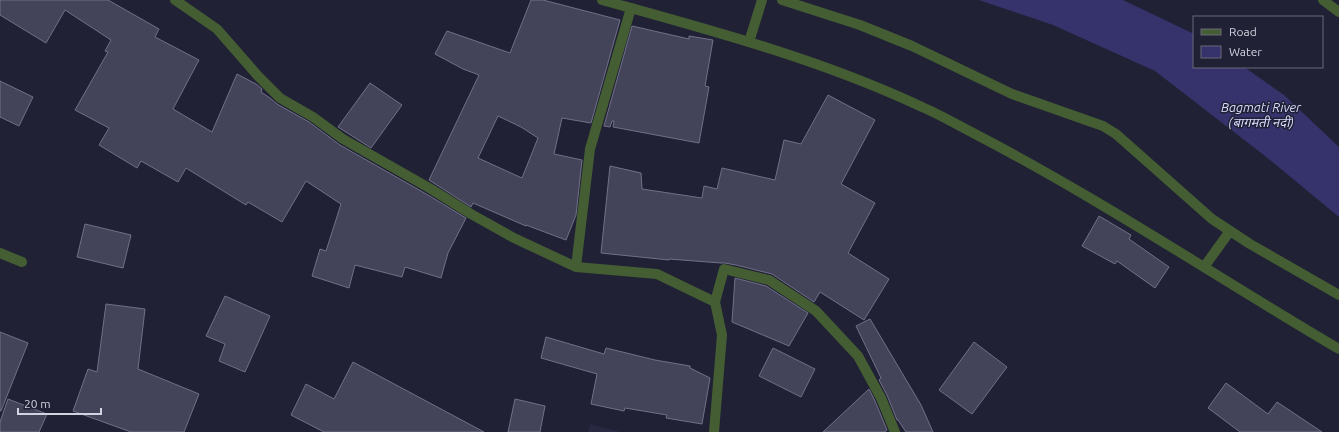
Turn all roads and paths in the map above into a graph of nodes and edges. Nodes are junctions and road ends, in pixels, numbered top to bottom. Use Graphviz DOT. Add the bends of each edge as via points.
graph roads {
  1 [pos="175,0"];
  2 [pos="602,0"];
  3 [pos="762,0"];
  4 [pos="782,0"];
  5 [pos="1323,0"];
  6 [pos="625,4"];
  7 [pos="1339,12"];
  8 [pos="749,42"];
  9 [pos="1230,231"];
  10 [pos="0,253"];
  11 [pos="22,262"];
  12 [pos="576,267"];
  13 [pos="1204,267"];
  14 [pos="1339,295"];
  15 [pos="715,302"];
  16 [pos="1339,349"];
  17 [pos="714,432"];
  18 [pos="895,432"];
  1 -- 12 [label="street" via="217,29 280,98 313,117 343,139 477,217 514,238"];
  2 -- 6 [label="street"];
  3 -- 8 [label="street"];
  4 -- 9 [label="street" via="860,25 912,46 1012,94 1103,126 1116,134 1212,219"];
  5 -- 7 [label="street"];
  6 -- 8 [label="street"];
  6 -- 12 [label="street" via="590,149"];
  8 -- 13 [label="street" via="842,73 922,107 1020,157"];
  9 -- 13 [label="street"];
  9 -- 14 [label="street"];
  10 -- 11 [label="street"];
  12 -- 15 [label="street" via="657,274"];
  13 -- 16 [label="street"];
  15 -- 17 [label="street" via="722,335"];
  15 -- 18 [label="street" via="724,269 769,280 816,311 858,356 881,398"];
}
